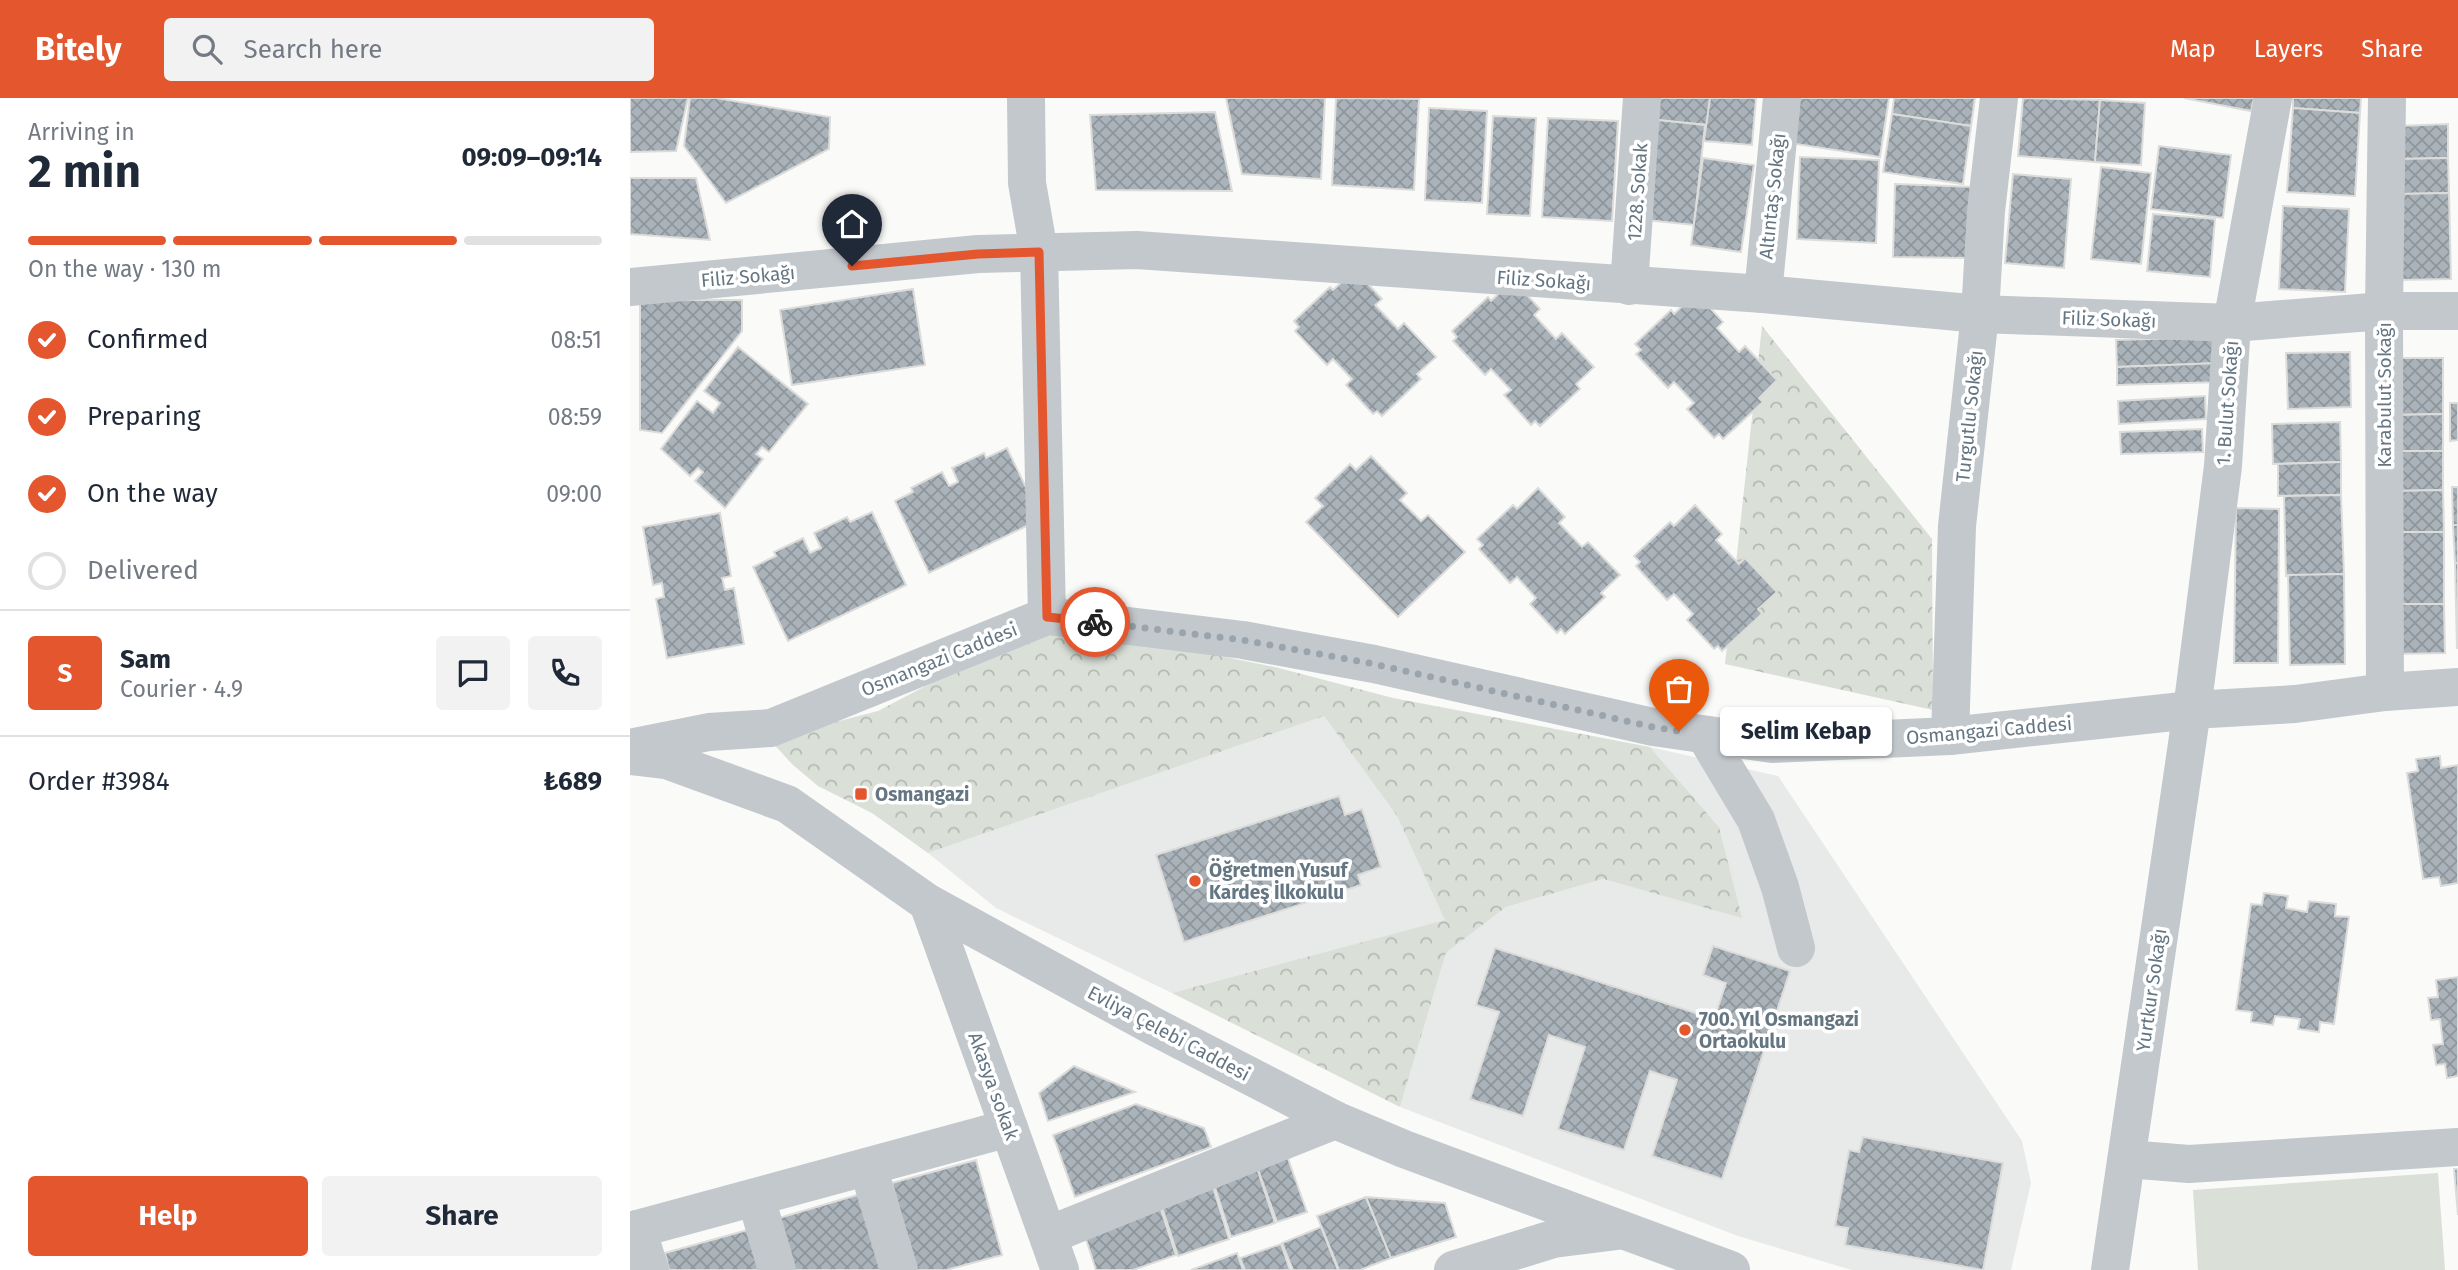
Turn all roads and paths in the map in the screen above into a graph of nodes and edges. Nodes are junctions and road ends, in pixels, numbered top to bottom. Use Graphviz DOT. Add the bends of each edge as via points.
graph roads {
  1 [pos="1026,98"];
  2 [pos="1642,98"];
  3 [pos="1782,98"];
  4 [pos="1999,98"];
  5 [pos="2273,98"];
  6 [pos="2387,98"];
  7 [pos="1039,252"];
  8 [pos="1629,286"];
  9 [pos="630,287"];
  10 [pos="1762,295"];
  11 [pos="2384,311"];
  12 [pos="2458,311"];
  13 [pos="1980,314"];
  14 [pos="2232,323"];
  15 [pos="1047,617"];
  16 [pos="2458,687"];
  17 [pos="2385,692"];
  18 [pos="2192,710"];
  19 [pos="1705,735"];
  20 [pos="1950,736"];
  21 [pos="630,748"];
  22 [pos="630,755"];
  23 [pos="928,903"];
  24 [pos="1796,948"];
  25 [pos="1335,1120"];
  26 [pos="1009,1128"];
  27 [pos="2458,1147"];
  28 [pos="2127,1159"];
  29 [pos="868,1167"];
  30 [pos="756,1198"];
  31 [pos="633,1230"];
  32 [pos="1621,1230"];
  33 [pos="1054,1252"];
  34 [pos="1558,1255"];
  35 [pos="650,1270"];
  36 [pos="777,1270"];
  37 [pos="899,1270"];
  38 [pos="1453,1270"];
  39 [pos="1731,1270"];
  40 [pos="2110,1270"];
  1 -- 7 [label="street" via="1027,183"];
  2 -- 8 [label="street, 1228. Sokak"];
  3 -- 10 [label="street, Altıntaş Sokağı"];
  4 -- 13 [label="street, Turgutlu Sokağı"];
  5 -- 14 [label="street, 1. Bulut Sokağı"];
  6 -- 11 [label="street, Karabulut Sokağı"];
  7 -- 8 [label="street, Filiz Sokağı" via="1137,250"];
  7 -- 9 [label="street, Filiz Sokağı"];
  7 -- 15 [label="street"];
  8 -- 10 [label="street, Filiz Sokağı"];
  10 -- 13 [label="street, Filiz Sokağı"];
  11 -- 12 [label="street, Filiz Sokağı"];
  11 -- 14 [label="street, Filiz Sokağı"];
  11 -- 17 [label="street, Karabulut Sokağı"];
  13 -- 14 [label="street, Filiz Sokağı"];
  13 -- 20 [label="street, Turgutlu Sokağı" via="1957,526"];
  14 -- 18 [label="street, 1. Bulut Sokağı" via="2222,466"];
  15 -- 19 [label="street, Osmangazi Caddesi" via="1256,643 1374,664"];
  15 -- 21 [label="street, Osmangazi Caddesi" via="771,728 709,732"];
  16 -- 17 [label="street, Osmangazi Caddesi"];
  17 -- 18 [label="street, Osmangazi Caddesi" via="2295,704"];
  18 -- 20 [label="street, Osmangazi Caddesi"];
  18 -- 28 [label="street, Yurtkur Sokağı"];
  19 -- 20 [label="street, Osmangazi Caddesi" via="1772,744"];
  19 -- 24 [label="street" via="1756,820"];
  22 -- 23 [label="street, Evliya Çelebi Caddesi" via="666,760 787,804"];
  23 -- 25 [label="street, Evliya Çelebi Caddesi"];
  23 -- 26 [label="street, Akasya sokak"];
  25 -- 32 [label="street, Evliya Çelebi Caddesi"];
  25 -- 33 [label="street"];
  26 -- 29 [label="street"];
  26 -- 33 [label="street, Akasya sokak"];
  27 -- 28 [label="street" via="2189,1164"];
  28 -- 40 [label="street, Yurtkur Sokağı"];
  29 -- 30 [label="street"];
  29 -- 37 [label="street"];
  30 -- 31 [label="street"];
  30 -- 36 [label="street"];
  31 -- 35 [label="street"];
  32 -- 34 [label="street"];
  32 -- 39 [label="street, Evliya Çelebi Caddesi"];
  34 -- 38 [label="street"];
}
